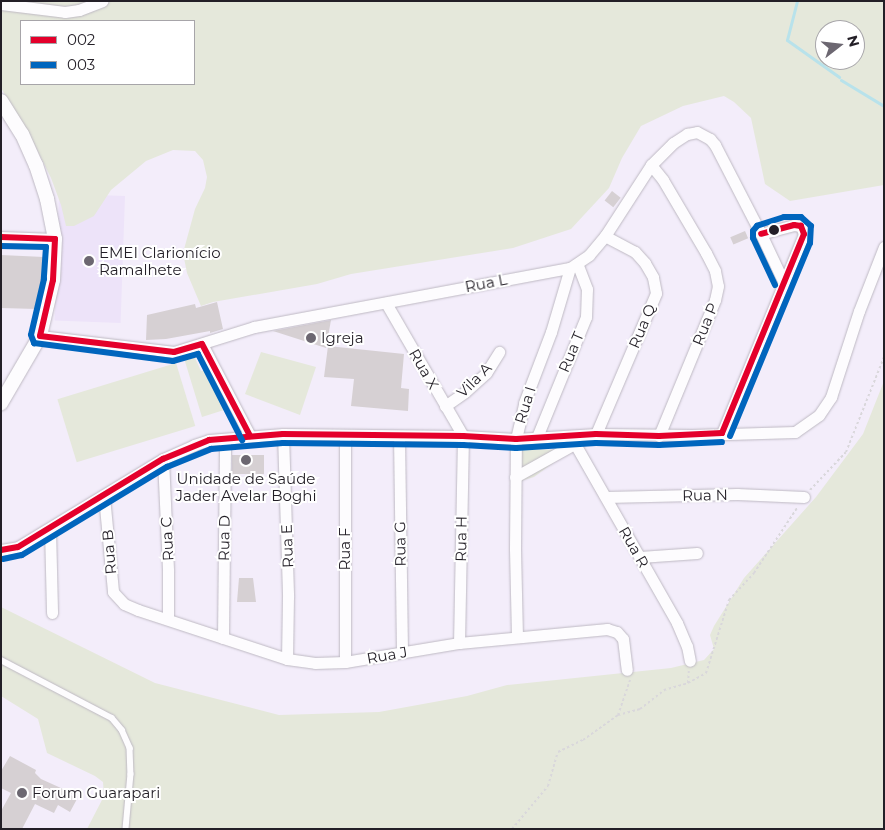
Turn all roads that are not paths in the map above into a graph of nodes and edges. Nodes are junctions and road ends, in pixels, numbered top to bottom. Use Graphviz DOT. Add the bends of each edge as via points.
graph roads {
  1 [pos="102,1"];
  2 [pos="1,4"];
  3 [pos="1,100"];
  4 [pos="651,165"];
  5 [pos="762,234"];
  6 [pos="605,236"];
  7 [pos="1,237"];
  8 [pos="55,239"];
  9 [pos="884,247"];
  10 [pos="574,267"];
  11 [pos="785,285"];
  12 [pos="386,303"];
  13 [pos="40,336"];
  14 [pos="202,344"];
  15 [pos="499,352"];
  16 [pos="1,403"];
  17 [pos="446,406"];
  18 [pos="722,433"];
  19 [pos="283,434"];
  20 [pos="596,434"];
  21 [pos="345,435"];
  22 [pos="250,436"];
  23 [pos="398,436"];
  24 [pos="462,436"];
  25 [pos="659,436"];
  26 [pos="537,437"];
  27 [pos="225,438"];
  28 [pos="516,439"];
  29 [pos="572,441"];
  30 [pos="163,459"];
  31 [pos="515,478"];
  32 [pos="104,496"];
  33 [pos="606,497"];
  34 [pos="804,497"];
  35 [pos="50,528"];
  36 [pos="1,550"];
  37 [pos="697,552"];
  38 [pos="640,557"];
  39 [pos="124,604"];
  40 [pos="52,613"];
  41 [pos="168,618"];
  42 [pos="517,637"];
  43 [pos="223,638"];
  44 [pos="460,642"];
  45 [pos="402,652"];
  46 [pos="287,659"];
  47 [pos="1,660"];
  48 [pos="690,661"];
  49 [pos="345,662"];
  50 [pos="627,670"];
  51 [pos="126,829"];
  1 -- 2 [label="street" via="65,12"];
  3 -- 8 [label="street" via="36,165 48,199"];
  4 -- 5 [label="street" via="680,138 693,132 702,133 715,146"];
  4 -- 6 [label="street"];
  4 -- 25 [label="street, Rua P" via="706,253 718,286"];
  5 -- 11 [label="street"];
  5 -- 11 [label="street" via="787,225 798,225 803,229 802,241"];
  6 -- 10 [label="street"];
  6 -- 20 [label="street, Rua Q" via="635,252 645,263 653,277 656,293"];
  7 -- 8 [label="street"];
  8 -- 13 [label="street" via="53,280"];
  9 -- 18 [label="street" via="831,397 819,416 795,432"];
  10 -- 12 [label="street, Rua L"];
  10 -- 26 [label="street, Rua T" via="587,289 586,317"];
  10 -- 28 [label="street, Rua I" via="524,403"];
  11 -- 18 [label="street"];
  12 -- 14 [label="street, Rua L" via="254,327"];
  12 -- 17 [label="street, Rua X"];
  13 -- 14 [label="street, Rua L" via="174,352"];
  13 -- 16 [label="street"];
  14 -- 22 [label="street"];
  15 -- 17 [label="street, Vila A" via="486,373"];
  17 -- 24 [label="street, Rua X"];
  18 -- 25 [label="street"];
  19 -- 21 [label="street"];
  19 -- 22 [label="street"];
  19 -- 46 [label="street, Rua E"];
  20 -- 25 [label="street"];
  20 -- 29 [label="street"];
  21 -- 23 [label="street"];
  21 -- 49 [label="street, Rua F"];
  22 -- 27 [label="street"];
  23 -- 24 [label="street"];
  23 -- 45 [label="street, Rua G"];
  24 -- 28 [label="street"];
  24 -- 44 [label="street, Rua H"];
  26 -- 28 [label="street"];
  26 -- 29 [label="street"];
  27 -- 30 [label="street" via="194,445"];
  27 -- 43 [label="street, Rua D"];
  28 -- 31 [label="street, Rua I"];
  29 -- 31 [label="street"];
  29 -- 33 [label="street, Rua R"];
  30 -- 32 [label="street"];
  30 -- 41 [label="street, Rua C"];
  31 -- 42 [label="street, Rua I"];
  32 -- 35 [label="street"];
  32 -- 39 [label="street, Rua B" via="112,585"];
  33 -- 34 [label="street, Rua N" via="737,494"];
  33 -- 38 [label="street, Rua R"];
  35 -- 36 [label="street" via="16,548"];
  35 -- 40 [label="street"];
  37 -- 38 [label="street"];
  38 -- 48 [label="street, Rua R" via="683,633"];
  39 -- 41 [label="street, Rua J"];
  41 -- 43 [label="street, Rua J"];
  42 -- 44 [label="street, Rua J"];
  42 -- 50 [label="street, Rua J" via="613,630 623,639"];
  43 -- 46 [label="street, Rua J"];
  44 -- 45 [label="street, Rua J"];
  45 -- 49 [label="street, Rua J"];
  46 -- 49 [label="street, Rua J" via="315,663"];
  47 -- 51 [label="lane" via="112,718 122,730 130,748"];
}
